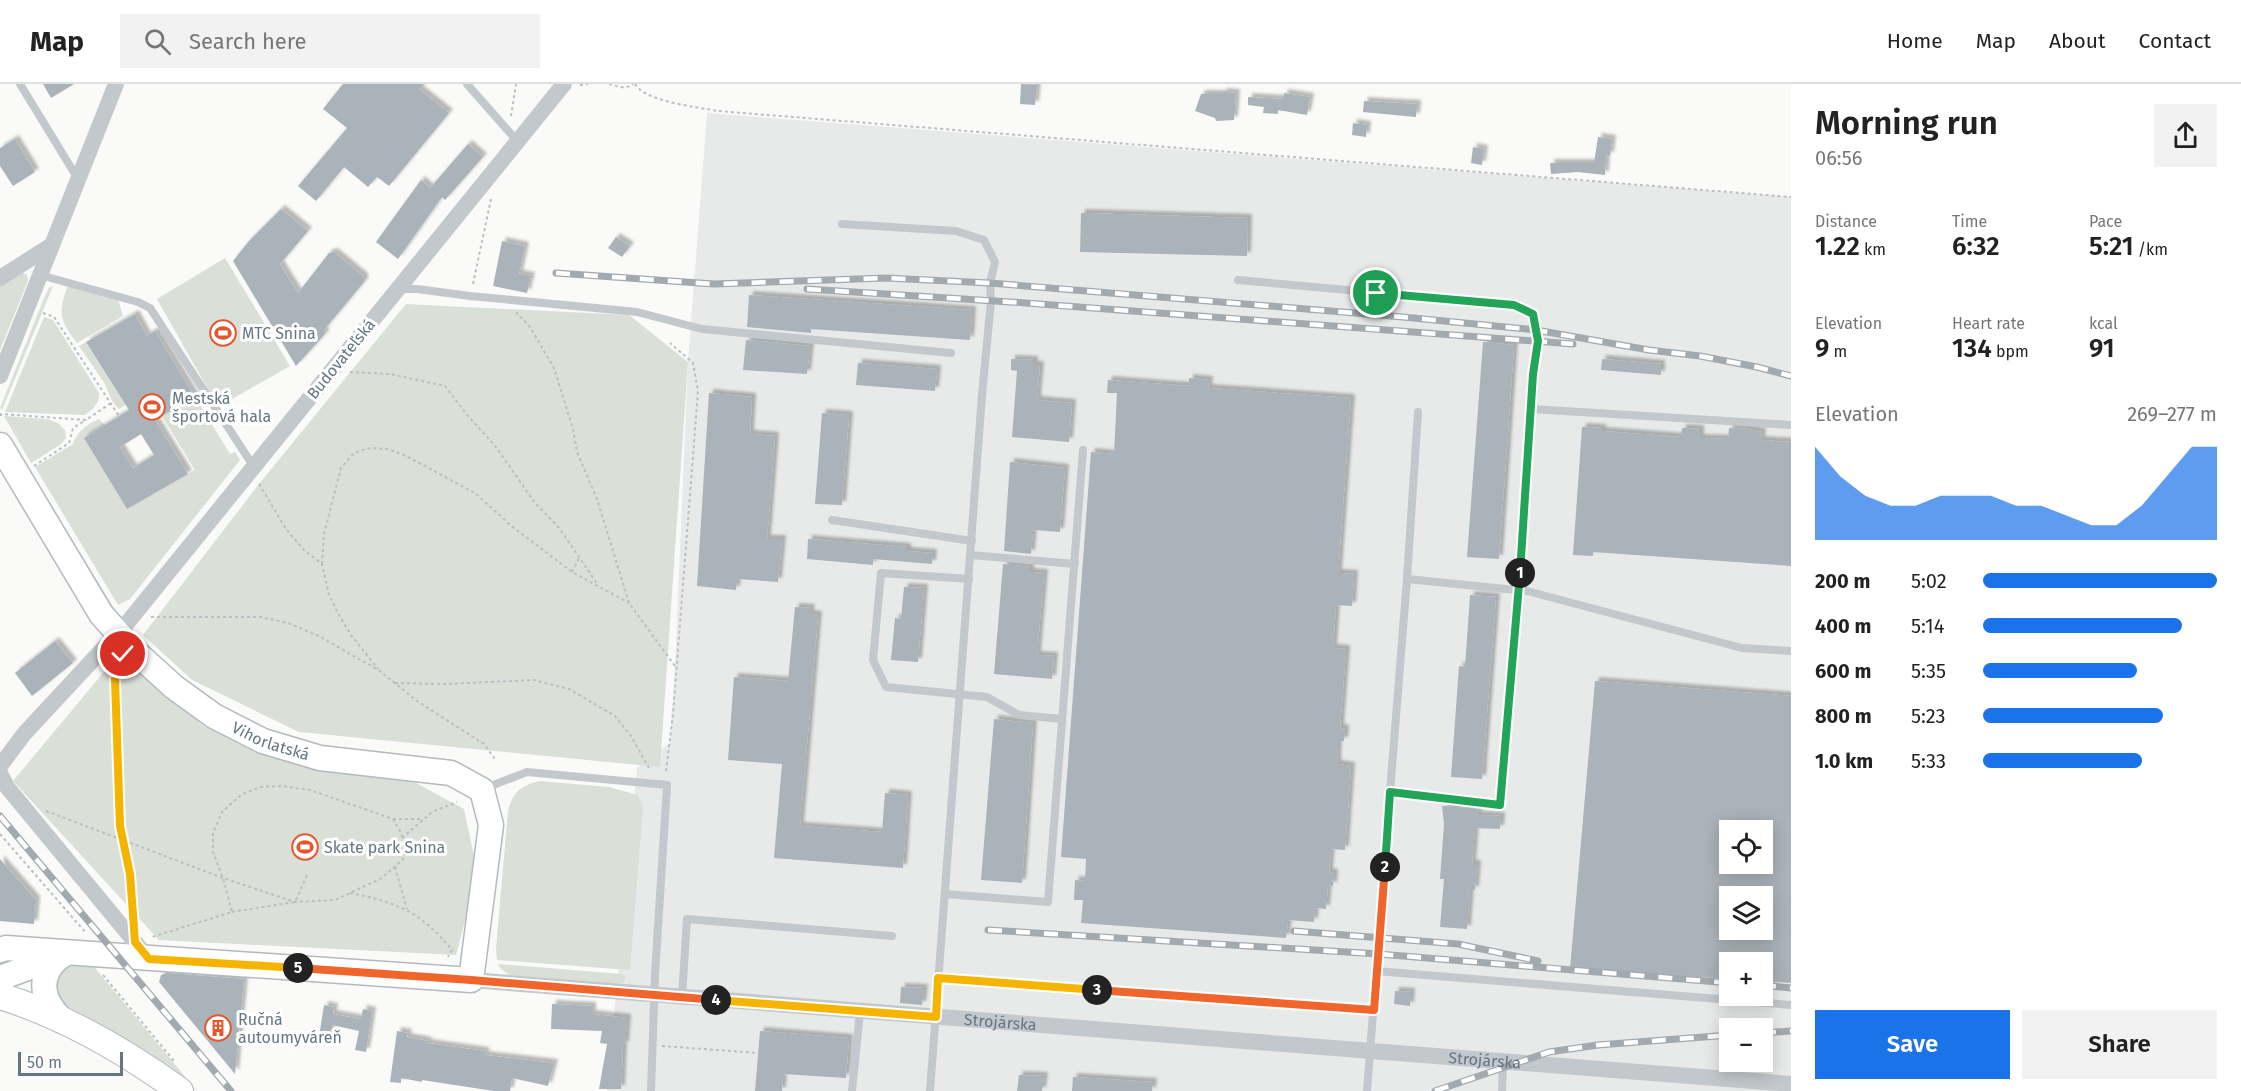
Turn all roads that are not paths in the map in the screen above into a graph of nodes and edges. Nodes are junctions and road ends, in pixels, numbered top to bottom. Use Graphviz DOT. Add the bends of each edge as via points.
graph roads {
  1 [pos="20,84"];
  2 [pos="116,84"];
  3 [pos="467,84"];
  4 [pos="572,85"];
  5 [pos="518,142"];
  6 [pos="78,179"];
  7 [pos="842,224"];
  8 [pos="52,245"];
  9 [pos="40,275"];
  10 [pos="0,278"];
  11 [pos="1238,280"];
  12 [pos="399,289"];
  13 [pos="951,353"];
  14 [pos="0,375"];
  15 [pos="1531,409"];
  16 [pos="1418,412"];
  17 [pos="1791,425"];
  18 [pos="0,445"];
  19 [pos="1083,450"];
  20 [pos="254,467"];
  21 [pos="832,520"];
  22 [pos="972,541"];
  23 [pos="971,555"];
  24 [pos="1075,564"];
  25 [pos="969,579"];
  26 [pos="1407,579"];
  27 [pos="1519,590"];
  28 [pos="117,633"];
  29 [pos="1791,651"];
  30 [pos="961,694"];
  31 [pos="1062,719"];
  32 [pos="0,766"];
  33 [pos="0,773"];
  34 [pos="482,790"];
  35 [pos="1390,792"];
  36 [pos="945,894"];
  37 [pos="892,936"];
  38 [pos="0,950"];
  39 [pos="142,950"];
  40 [pos="61,956"];
  41 [pos="1376,971"];
  42 [pos="0,978"];
  43 [pos="471,980"];
  44 [pos="655,995"];
  45 [pos="0,996"];
  46 [pos="682,997"];
  47 [pos="1791,1005"];
  48 [pos="860,1011"];
  49 [pos="936,1017"];
  50 [pos="62,1021"];
  51 [pos="1371,1052"];
  52 [pos="1503,1062"];
  53 [pos="1748,1086"];
  54 [pos="1784,1086"];
  55 [pos="180,1091"];
  56 [pos="651,1091"];
  57 [pos="852,1091"];
  58 [pos="930,1091"];
  59 [pos="1367,1091"];
  60 [pos="1502,1091"];
  1 -- 6 [label="lane"];
  2 -- 6 [label="street"];
  3 -- 5 [label="lane"];
  4 -- 5 [label="street, Budovateľská"];
  5 -- 12 [label="street, Budovateľská"];
  6 -- 8 [label="street"];
  7 -- 22 [label="lane" via="956,231 984,240 995,262 990,282"];
  8 -- 9 [label="street"];
  8 -- 10 [label="street"];
  9 -- 14 [label="street"];
  9 -- 20 [label="lane" via="150,308"];
  11 -- 15 [label="lane" via="1514,305 1533,314 1538,341"];
  12 -- 13 [label="lane" via="637,312 702,329"];
  12 -- 20 [label="street, Budovateľská"];
  15 -- 17 [label="lane"];
  15 -- 27 [label="lane"];
  16 -- 26 [label="lane"];
  18 -- 28 [label="main road, Vihorlatská" via="101,614"];
  19 -- 24 [label="lane"];
  20 -- 28 [label="street, Budovateľská"];
  21 -- 22 [label="lane"];
  22 -- 23 [label="lane"];
  23 -- 24 [label="lane"];
  23 -- 25 [label="lane"];
  24 -- 31 [label="lane"];
  25 -- 30 [label="lane"];
  25 -- 30 [label="lane" via="881,573 873,660 886,687"];
  26 -- 27 [label="lane"];
  26 -- 35 [label="lane"];
  27 -- 29 [label="lane" via="1742,648"];
  27 -- 35 [label="lane" via="1500,805"];
  28 -- 32 [label="street, Budovateľská" via="24,734"];
  28 -- 34 [label="main road, Vihorlatská" via="174,687 214,716 263,741 320,758 451,773"];
  30 -- 31 [label="lane" via="987,697 1018,716"];
  30 -- 36 [label="lane"];
  31 -- 36 [label="lane" via="1048,902"];
  33 -- 39 [label="street" via="23,807"];
  34 -- 43 [label="main road" via="491,825"];
  34 -- 44 [label="lane" via="527,772 667,784"];
  35 -- 41 [label="lane"];
  36 -- 49 [label="lane"];
  37 -- 46 [label="lane" via="687,919"];
  38 -- 40 [label="main road, Strojárska"];
  39 -- 40 [label="main road, Strojárska"];
  39 -- 43 [label="main road, Strojárska"];
  40 -- 42 [label="main road, Strojárska"];
  40 -- 50 [label="main road" via="45,977 44,988"];
  41 -- 47 [label="lane"];
  41 -- 51 [label="lane"];
  43 -- 44 [label="street, Strojárska"];
  44 -- 46 [label="street, Strojárska"];
  44 -- 56 [label="lane"];
  45 -- 50 [label="main road"];
  46 -- 48 [label="street, Strojárska"];
  48 -- 49 [label="street, Strojárska"];
  48 -- 57 [label="lane"];
  49 -- 51 [label="street, Strojárska"];
  49 -- 58 [label="lane"];
  50 -- 55 [label="main road" via="127,1055"];
  51 -- 52 [label="street, Strojárska"];
  51 -- 59 [label="lane"];
  52 -- 53 [label="street, Strojárska"];
  52 -- 60 [label="lane"];
  53 -- 54 [label="street, Strojárska"];
}
